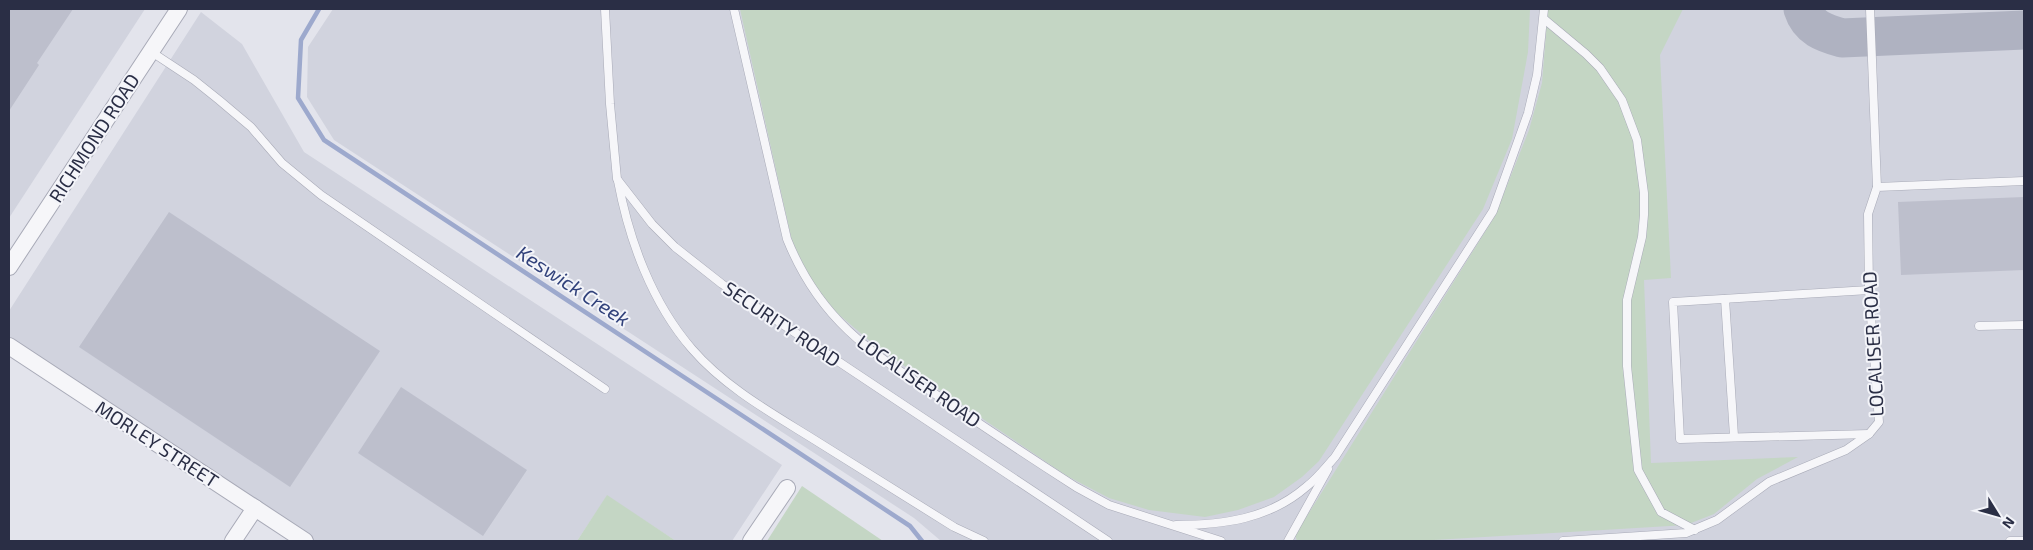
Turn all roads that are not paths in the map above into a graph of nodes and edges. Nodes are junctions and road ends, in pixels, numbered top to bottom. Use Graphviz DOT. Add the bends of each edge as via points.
graph roads {
  1 [pos="179,9"];
  2 [pos="606,9"];
  3 [pos="734,9"];
  4 [pos="1544,9"];
  5 [pos="1870,9"];
  6 [pos="1544,19"];
  7 [pos="150,51"];
  8 [pos="617,179"];
  9 [pos="2024,180"];
  10 [pos="1877,187"];
  11 [pos="9,267"];
  12 [pos="1870,290"];
  13 [pos="1726,299"];
  14 [pos="2024,325"];
  15 [pos="1979,326"];
  16 [pos="9,346"];
  17 [pos="605,389"];
  18 [pos="1869,434"];
  19 [pos="1734,436"];
  20 [pos="1336,457"];
  21 [pos="787,488"];
  22 [pos="255,508"];
  23 [pos="1171,525"];
  24 [pos="1695,530"];
  25 [pos="233,541"];
  26 [pos="305,541"];
  27 [pos="751,541"];
  28 [pos="984,541"];
  29 [pos="1108,541"];
  30 [pos="1221,541"];
  31 [pos="1288,541"];
  32 [pos="1563,541"];
  33 [pos="2010,541"];
  34 [pos="2024,541"];
  1 -- 7 [label="street, RICHMOND ROAD"];
  2 -- 8 [label="lane"];
  3 -- 23 [label="lane, LOCALISER ROAD" via="786,239 809,286 829,312 851,335 882,359 1076,487 1109,505"];
  4 -- 6 [label="lane"];
  5 -- 10 [label="lane"];
  6 -- 20 [label="lane" via="1538,74 1528,113 1493,212"];
  6 -- 24 [label="lane" via="1606,75 1622,100 1637,140 1644,216 1627,300 1627,366 1638,470 1661,512"];
  7 -- 11 [label="street, RICHMOND ROAD"];
  7 -- 17 [label="lane" via="194,80 251,127 282,162 321,196"];
  8 -- 28 [label="lane" via="625,217 655,292 677,330 714,372 791,425 954,527"];
  8 -- 29 [label="lane, SECURITY ROAD" via="652,224 697,266"];
  9 -- 10 [label="lane"];
  10 -- 12 [label="lane, LOCALISER ROAD" via="1868,214"];
  12 -- 13 [label="lane"];
  12 -- 18 [label="lane, LOCALISER ROAD" via="1879,422"];
  13 -- 19 [label="lane"];
  13 -- 19 [label="lane" via="1673,302 1680,439"];
  14 -- 15 [label="lane"];
  16 -- 22 [label="street, MORLEY STREET"];
  18 -- 19 [label="lane"];
  18 -- 24 [label="lane, LOCALISER ROAD" via="1846,450 1769,482 1717,520"];
  20 -- 23 [label="lane" via="1308,486 1276,507 1227,523"];
  20 -- 31 [label="lane"];
  21 -- 27 [label="street"];
  22 -- 25 [label="street"];
  22 -- 26 [label="street, MORLEY STREET"];
  23 -- 30 [label="lane, LOCALISER ROAD"];
  24 -- 32 [label="lane, LOCALISER ROAD"];
  33 -- 34 [label="lane"];
}
